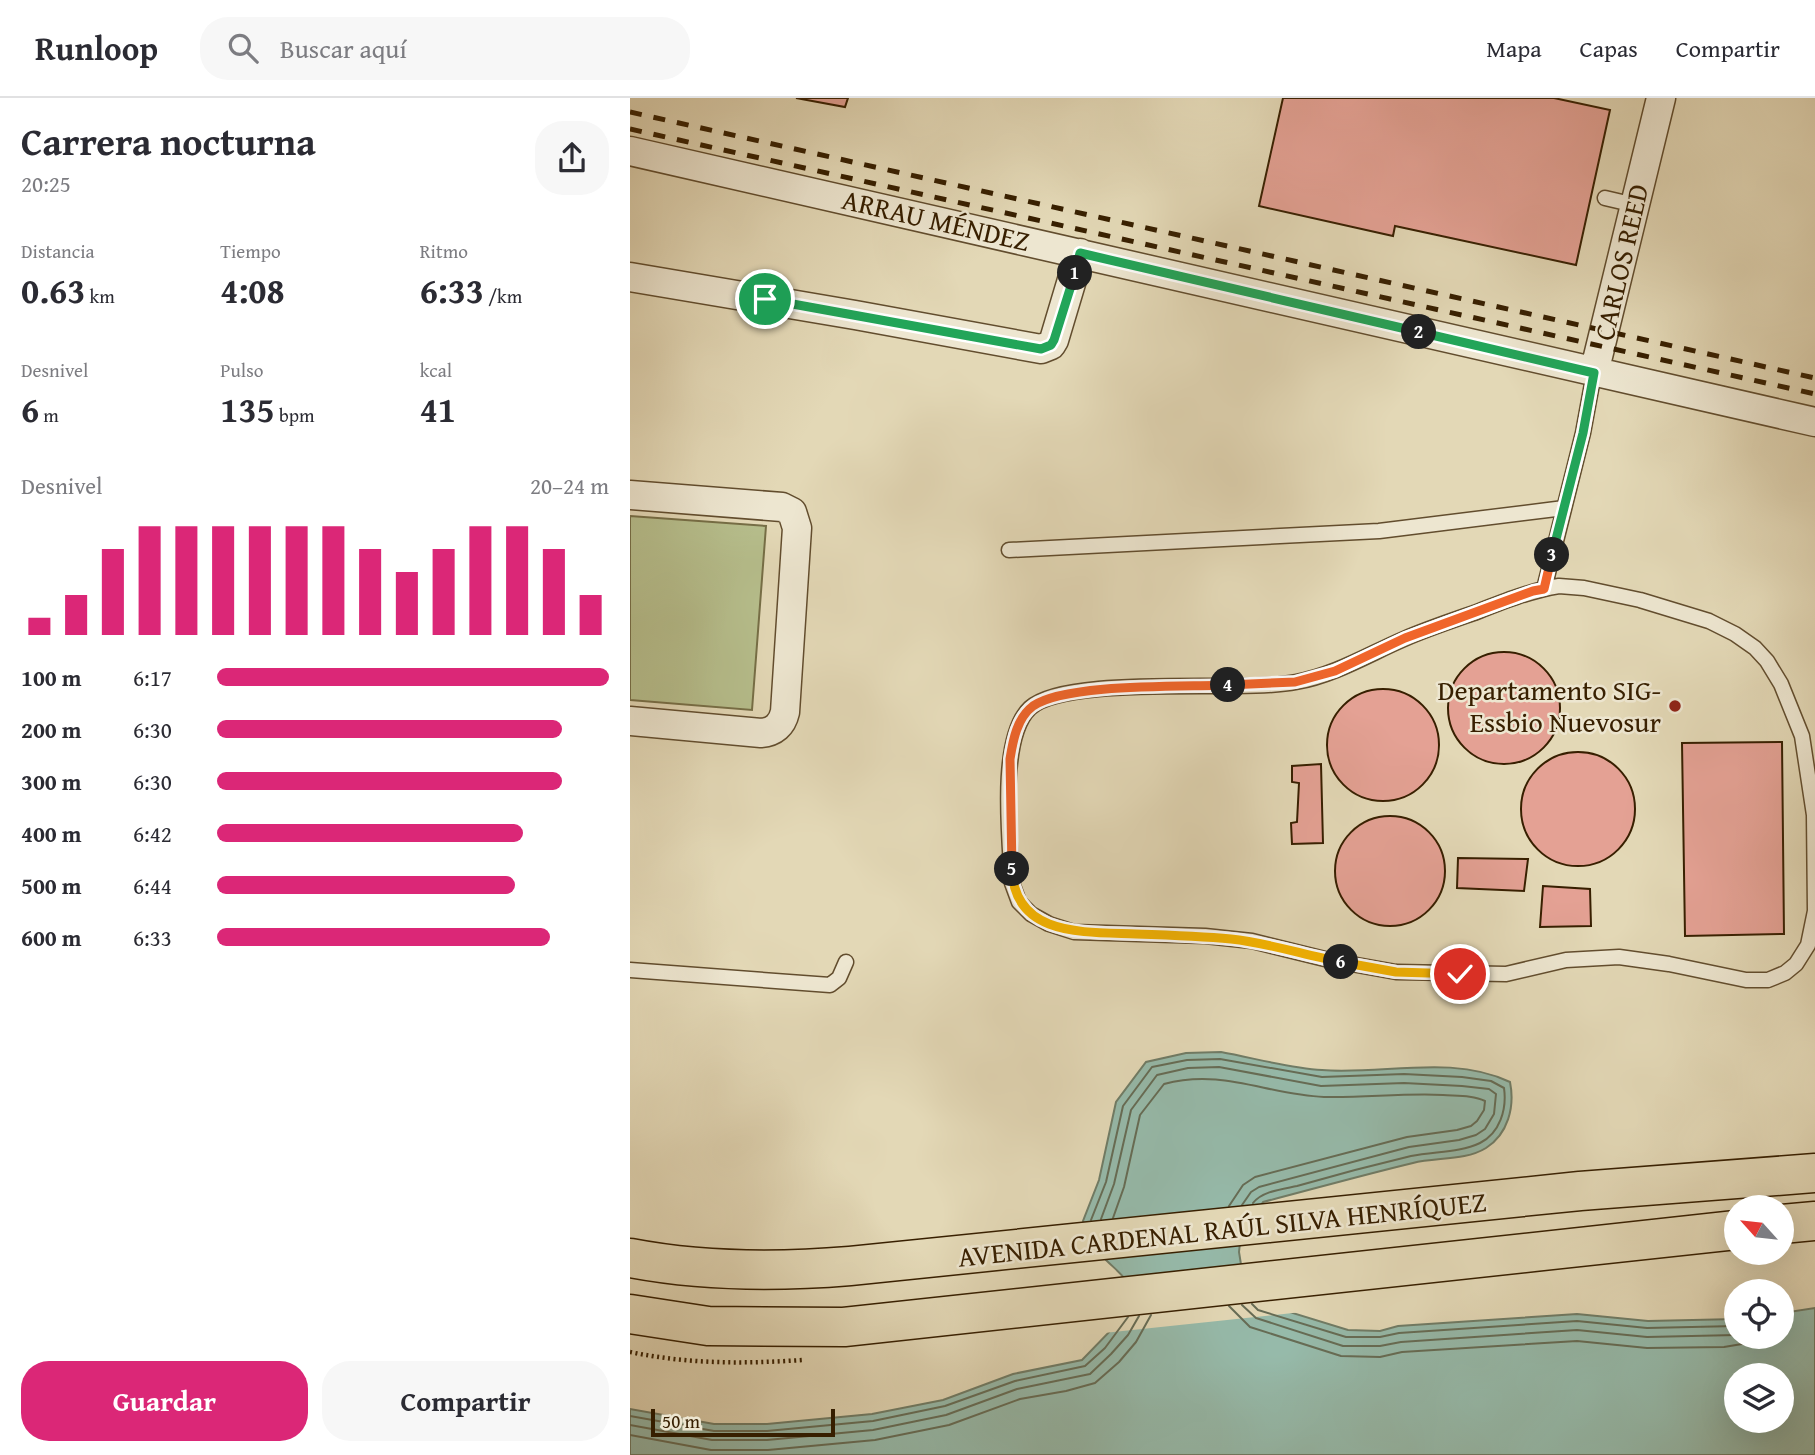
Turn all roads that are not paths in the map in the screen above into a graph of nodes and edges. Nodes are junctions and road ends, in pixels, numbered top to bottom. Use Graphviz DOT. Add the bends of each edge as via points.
graph roads {
  1 [pos="1661,98"];
  2 [pos="630,150"];
  3 [pos="1605,198"];
  4 [pos="1635,205"];
  5 [pos="1080,253"];
  6 [pos="630,276"];
  7 [pos="1594,373"];
  8 [pos="1815,422"];
  9 [pos="630,495"];
  10 [pos="1564,508"];
  11 [pos="1009,550"];
  12 [pos="1544,589"];
  13 [pos="630,721"];
  14 [pos="846,962"];
  15 [pos="630,970"];
  16 [pos="1815,1173"];
  17 [pos="1815,1220"];
  18 [pos="1794,1223"];
  19 [pos="1724,1231"];
  20 [pos="630,1258"];
  21 [pos="630,1314"];
  1 -- 4 [label="street, CARLOS REED"];
  2 -- 5 [label="street, ARRAU MÉNDEZ"];
  3 -- 4 [label="lane"];
  4 -- 7 [label="street, CARLOS REED"];
  5 -- 6 [label="street" via="1054,340 1041,349"];
  5 -- 7 [label="street, ARRAU MÉNDEZ"];
  7 -- 8 [label="street, ARRAU MÉNDEZ"];
  7 -- 10 [label="lane, CARLOS REED"];
  9 -- 13 [label="street" via="782,507 792,512 797,528 781,724 761,733"];
  10 -- 11 [label="lane" via="1379,531"];
  10 -- 12 [label="lane, CARLOS REED"];
  12 -- 12 [label="lane" via="1584,588 1709,621 1735,634 1767,661 1802,736 1814,815 1815,911 1808,945 1785,973 1768,980 1746,980 1619,957 1566,960 1506,974 1396,972 1252,941 1074,932 1031,914 1019,901 1012,883 1010,759 1020,721 1031,708 1048,698 1092,690 1295,682 1335,671 1405,638"];
  14 -- 15 [label="lane" via="830,985"];
  16 -- 20 [label="main road, AVENIDA CARDENAL RAÚL SILVA HENRÍQUEZ" via="1580,1191 850,1266 771,1270"];
  17 -- 18 [label="main road"];
  19 -- 21 [label="main road, AVENIDA CARDENAL RAÚL SILVA HENRÍQUEZ" via="844,1327 708,1326"];
}
